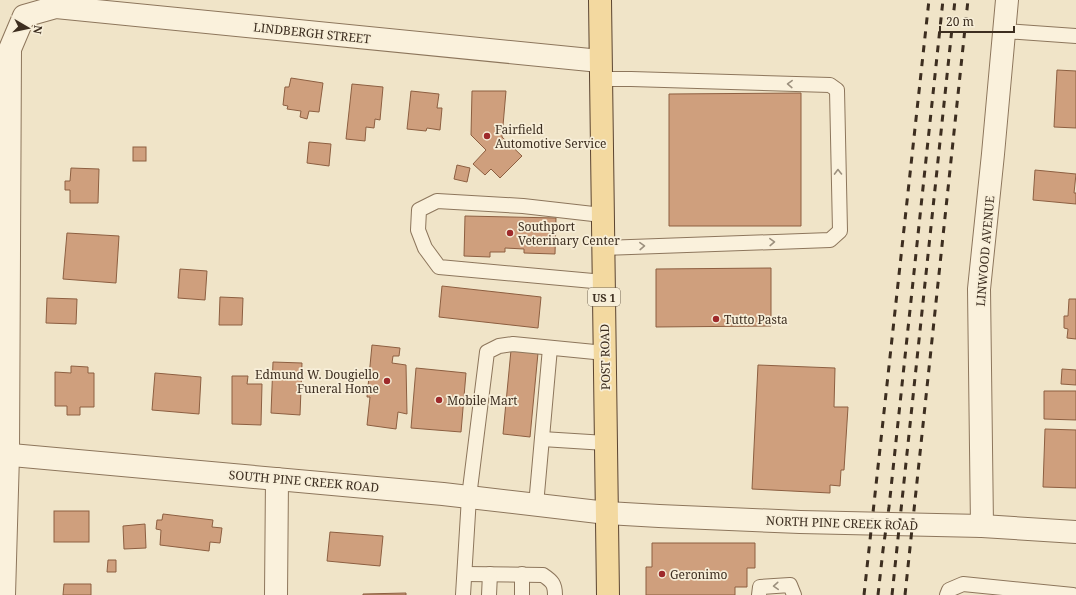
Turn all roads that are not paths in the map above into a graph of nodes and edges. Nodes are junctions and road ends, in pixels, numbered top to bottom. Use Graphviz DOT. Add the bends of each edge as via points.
graph roads {
  1 [pos="600,0"];
  2 [pos="1007,0"];
  3 [pos="1004,31"];
  4 [pos="1076,36"];
  5 [pos="600,70"];
  6 [pos="602,216"];
  7 [pos="603,248"];
  8 [pos="604,282"];
  9 [pos="550,348"];
  10 [pos="605,353"];
  11 [pos="542,439"];
  12 [pos="606,443"];
  13 [pos="4,454"];
  14 [pos="277,479"];
  15 [pos="470,497"];
  16 [pos="536,504"];
  17 [pos="607,513"];
  18 [pos="982,526"];
  19 [pos="1076,532"];
  20 [pos="465,574"];
  21 [pos="490,574"];
  22 [pos="522,574"];
  23 [pos="4,595"];
  24 [pos="276,595"];
  25 [pos="464,595"];
  26 [pos="489,595"];
  27 [pos="522,595"];
  28 [pos="555,595"];
  29 [pos="608,595"];
  30 [pos="759,595"];
  31 [pos="794,595"];
  32 [pos="947,595"];
  33 [pos="1073,595"];
  1 -- 5 [label="main road, POST ROAD / US 1"];
  2 -- 3 [label="street, LINWOOD AVENUE"];
  3 -- 4 [label="lane"];
  3 -- 18 [label="street, LINWOOD AVENUE" via="979,289"];
  5 -- 6 [label="main road, POST ROAD / US 1"];
  7 -- 5 [label="lane, one-way" via="830,240 840,231 837,90 830,85 631,78"];
  5 -- 13 [label="street, LINDBERGH STREET" via="56,7 24,16 10,49"];
  6 -- 7 [label="main road, POST ROAD / US 1"];
  6 -- 8 [label="lane" via="524,206 437,200 419,210 418,230 425,248 439,267"];
  7 -- 8 [label="main road, POST ROAD / US 1"];
  8 -- 10 [label="main road, POST ROAD / US 1"];
  9 -- 10 [label="lane"];
  9 -- 11 [label="lane"];
  9 -- 15 [label="lane" via="513,344 499,346 487,352"];
  10 -- 12 [label="main road, POST ROAD / US 1"];
  11 -- 12 [label="lane"];
  11 -- 16 [label="lane"];
  12 -- 17 [label="main road, POST ROAD / US 1"];
  13 -- 14 [label="street, SOUTH PINE CREEK ROAD"];
  13 -- 23 [label="street"];
  14 -- 15 [label="street, SOUTH PINE CREEK ROAD"];
  14 -- 24 [label="street"];
  15 -- 16 [label="street, SOUTH PINE CREEK ROAD"];
  15 -- 20 [label="lane"];
  16 -- 17 [label="street, SOUTH PINE CREEK ROAD"];
  17 -- 18 [label="street, NORTH PINE CREEK ROAD" via="800,522"];
  17 -- 29 [label="main road, POST ROAD / US 1"];
  18 -- 19 [label="street, NORTH PINE CREEK ROAD"];
  20 -- 21 [label="lane"];
  20 -- 25 [label="lane"];
  21 -- 22 [label="lane"];
  21 -- 26 [label="lane"];
  22 -- 27 [label="lane"];
  22 -- 28 [label="lane" via="543,575 552,580"];
  31 -- 30 [label="lane, one-way" via="790,585 760,587"];
  32 -- 33 [label="lane" via="950,590 963,584"];
}
